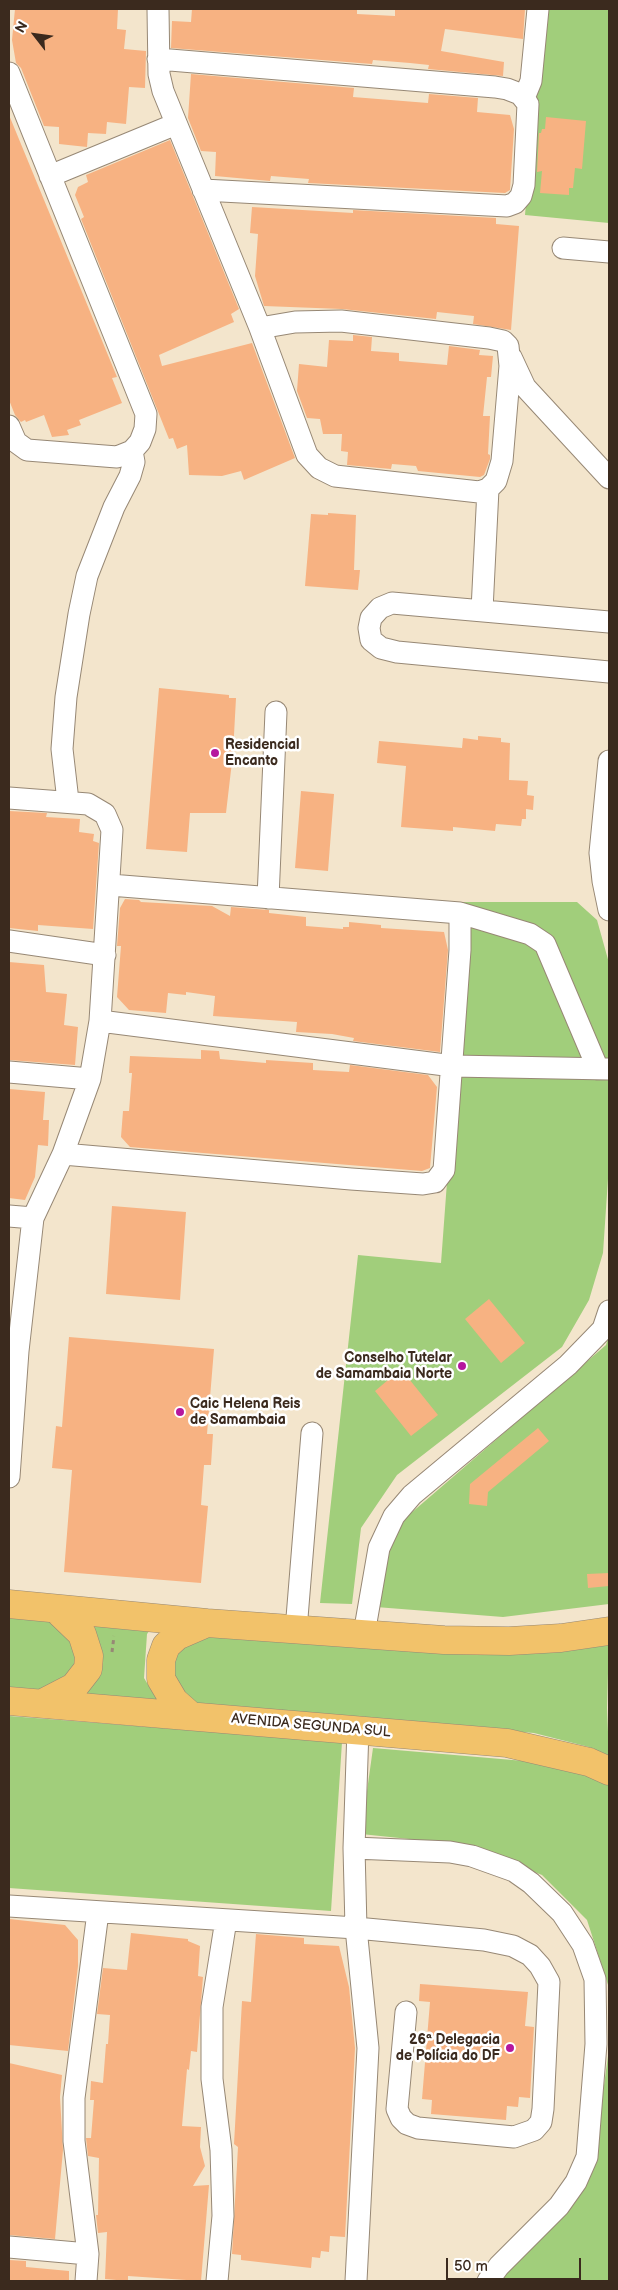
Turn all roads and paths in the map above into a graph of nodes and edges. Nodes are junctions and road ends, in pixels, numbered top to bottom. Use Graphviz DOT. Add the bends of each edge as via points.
graph roads {
  1 [pos="158,9"];
  2 [pos="538,9"];
  3 [pos="158,59"];
  4 [pos="9,73"];
  5 [pos="524,98"];
  6 [pos="176,124"];
  7 [pos="50,176"];
  8 [pos="203,190"];
  9 [pos="563,248"];
  10 [pos="609,252"];
  11 [pos="260,328"];
  12 [pos="510,356"];
  13 [pos="9,426"];
  14 [pos="132,451"];
  15 [pos="609,478"];
  16 [pos="488,490"];
  17 [pos="482,610"];
  18 [pos="609,622"];
  19 [pos="609,672"];
  20 [pos="276,712"];
  21 [pos="609,761"];
  22 [pos="9,798"];
  23 [pos="68,801"];
  24 [pos="110,885"];
  25 [pos="268,898"];
  26 [pos="609,910"];
  27 [pos="460,913"];
  28 [pos="9,942"];
  29 [pos="105,955"];
  30 [pos="100,1020"];
  31 [pos="453,1066"];
  32 [pos="603,1069"];
  33 [pos="9,1072"];
  34 [pos="90,1079"];
  35 [pos="64,1154"];
  36 [pos="9,1216"];
  37 [pos="33,1218"];
  38 [pos="609,1312"];
  39 [pos="14,1351"];
  40 [pos="312,1433"];
  41 [pos="9,1476"];
  42 [pos="9,1604"];
  43 [pos="57,1610"];
  44 [pos="207,1623"];
  45 [pos="296,1630"];
  46 [pos="609,1631"];
  47 [pos="364,1634"];
  48 [pos="9,1701"];
  49 [pos="41,1704"];
  50 [pos="190,1716"];
  51 [pos="358,1729"];
  52 [pos="609,1771"];
  53 [pos="354,1848"];
  54 [pos="9,1906"];
  55 [pos="98,1912"];
  56 [pos="226,1920"];
  57 [pos="356,1928"];
  58 [pos="406,2012"];
  59 [pos="9,2247"];
  60 [pos="88,2254"];
  61 [pos="86,2281"];
  62 [pos="217,2281"];
  63 [pos="356,2281"];
  64 [pos="488,2281"];
  1 -- 3 [label="street"];
  2 -- 5 [label="street" via="531,81"];
  3 -- 5 [label="street" via="495,87"];
  3 -- 6 [label="street" via="163,91"];
  4 -- 7 [label="street"];
  5 -- 8 [label="street" via="528,104 528,117 524,185 521,196 507,206"];
  6 -- 7 [label="street"];
  6 -- 8 [label="street"];
  7 -- 14 [label="street" via="146,414 145,429"];
  8 -- 11 [label="street"];
  9 -- 10 [label="street"];
  11 -- 12 [label="street" via="322,320 381,325 496,338 508,346"];
  11 -- 16 [label="street" via="307,455 319,468 335,476 479,492"];
  12 -- 15 [label="street" via="525,387"];
  12 -- 16 [label="street" via="502,462 496,481"];
  13 -- 14 [label="street" via="20,446 35,452 117,457"];
  14 -- 23 [label="street" via="134,462 130,476 87,576 79,614 66,697 62,749"];
  16 -- 17 [label="street"];
  17 -- 18 [label="street"];
  17 -- 19 [label="street" via="392,603 380,608 369,628 372,640 381,648 397,652"];
  20 -- 25 [label="street"];
  21 -- 26 [label="street" via="600,853"];
  22 -- 23 [label="street"];
  23 -- 24 [label="street" via="97,808 110,820"];
  24 -- 25 [label="street"];
  24 -- 29 [label="street"];
  25 -- 27 [label="street"];
  27 -- 31 [label="street"];
  27 -- 32 [label="street" via="530,934 545,944"];
  28 -- 29 [label="street"];
  29 -- 30 [label="street"];
  30 -- 31 [label="street"];
  30 -- 34 [label="street"];
  31 -- 32 [label="street"];
  31 -- 35 [label="street" via="444,1170 435,1182 351,1180"];
  33 -- 34 [label="street"];
  34 -- 35 [label="street"];
  35 -- 37 [label="street"];
  36 -- 37 [label="street"];
  37 -- 39 [label="street"];
  38 -- 47 [label="street" via="603,1329 568,1365 412,1495 394,1516 379,1548"];
  39 -- 41 [label="street"];
  40 -- 45 [label="street"];
  42 -- 43 [label="main road"];
  43 -- 44 [label="main road"];
  43 -- 49 [label="main road" via="82,1634 89,1656 88,1669 74,1687"];
  44 -- 45 [label="main road"];
  44 -- 50 [label="main road" via="177,1636 166,1646 160,1660 161,1679 174,1701"];
  45 -- 47 [label="main road"];
  46 -- 47 [label="main road" via="509,1641"];
  48 -- 49 [label="main road, AVENIDA SEGUNDA SUL"];
  49 -- 50 [label="main road, AVENIDA SEGUNDA SUL"];
  50 -- 51 [label="main road, AVENIDA SEGUNDA SUL"];
  51 -- 52 [label="main road, AVENIDA SEGUNDA SUL" via="507,1743 589,1762"];
  51 -- 53 [label="street"];
  53 -- 57 [label="street"];
  53 -- 64 [label="street" via="450,1852 472,1856 514,1872 531,1883 562,1913 583,1946 595,1979 596,2044 587,2157 576,2182 559,2206"];
  54 -- 55 [label="street"];
  55 -- 56 [label="street"];
  55 -- 60 [label="street" via="74,2098 74,2142"];
  56 -- 57 [label="street"];
  56 -- 62 [label="street" via="212,2007 212,2079 221,2150 223,2216"];
  57 -- 58 [label="street" via="484,1940 513,1946 530,1955 549,1982 541,2122 534,2130 514,2137 418,2128 401,2118 397,2109"];
  57 -- 63 [label="street" via="368,2048"];
  59 -- 60 [label="street"];
  60 -- 61 [label="street"];
}
